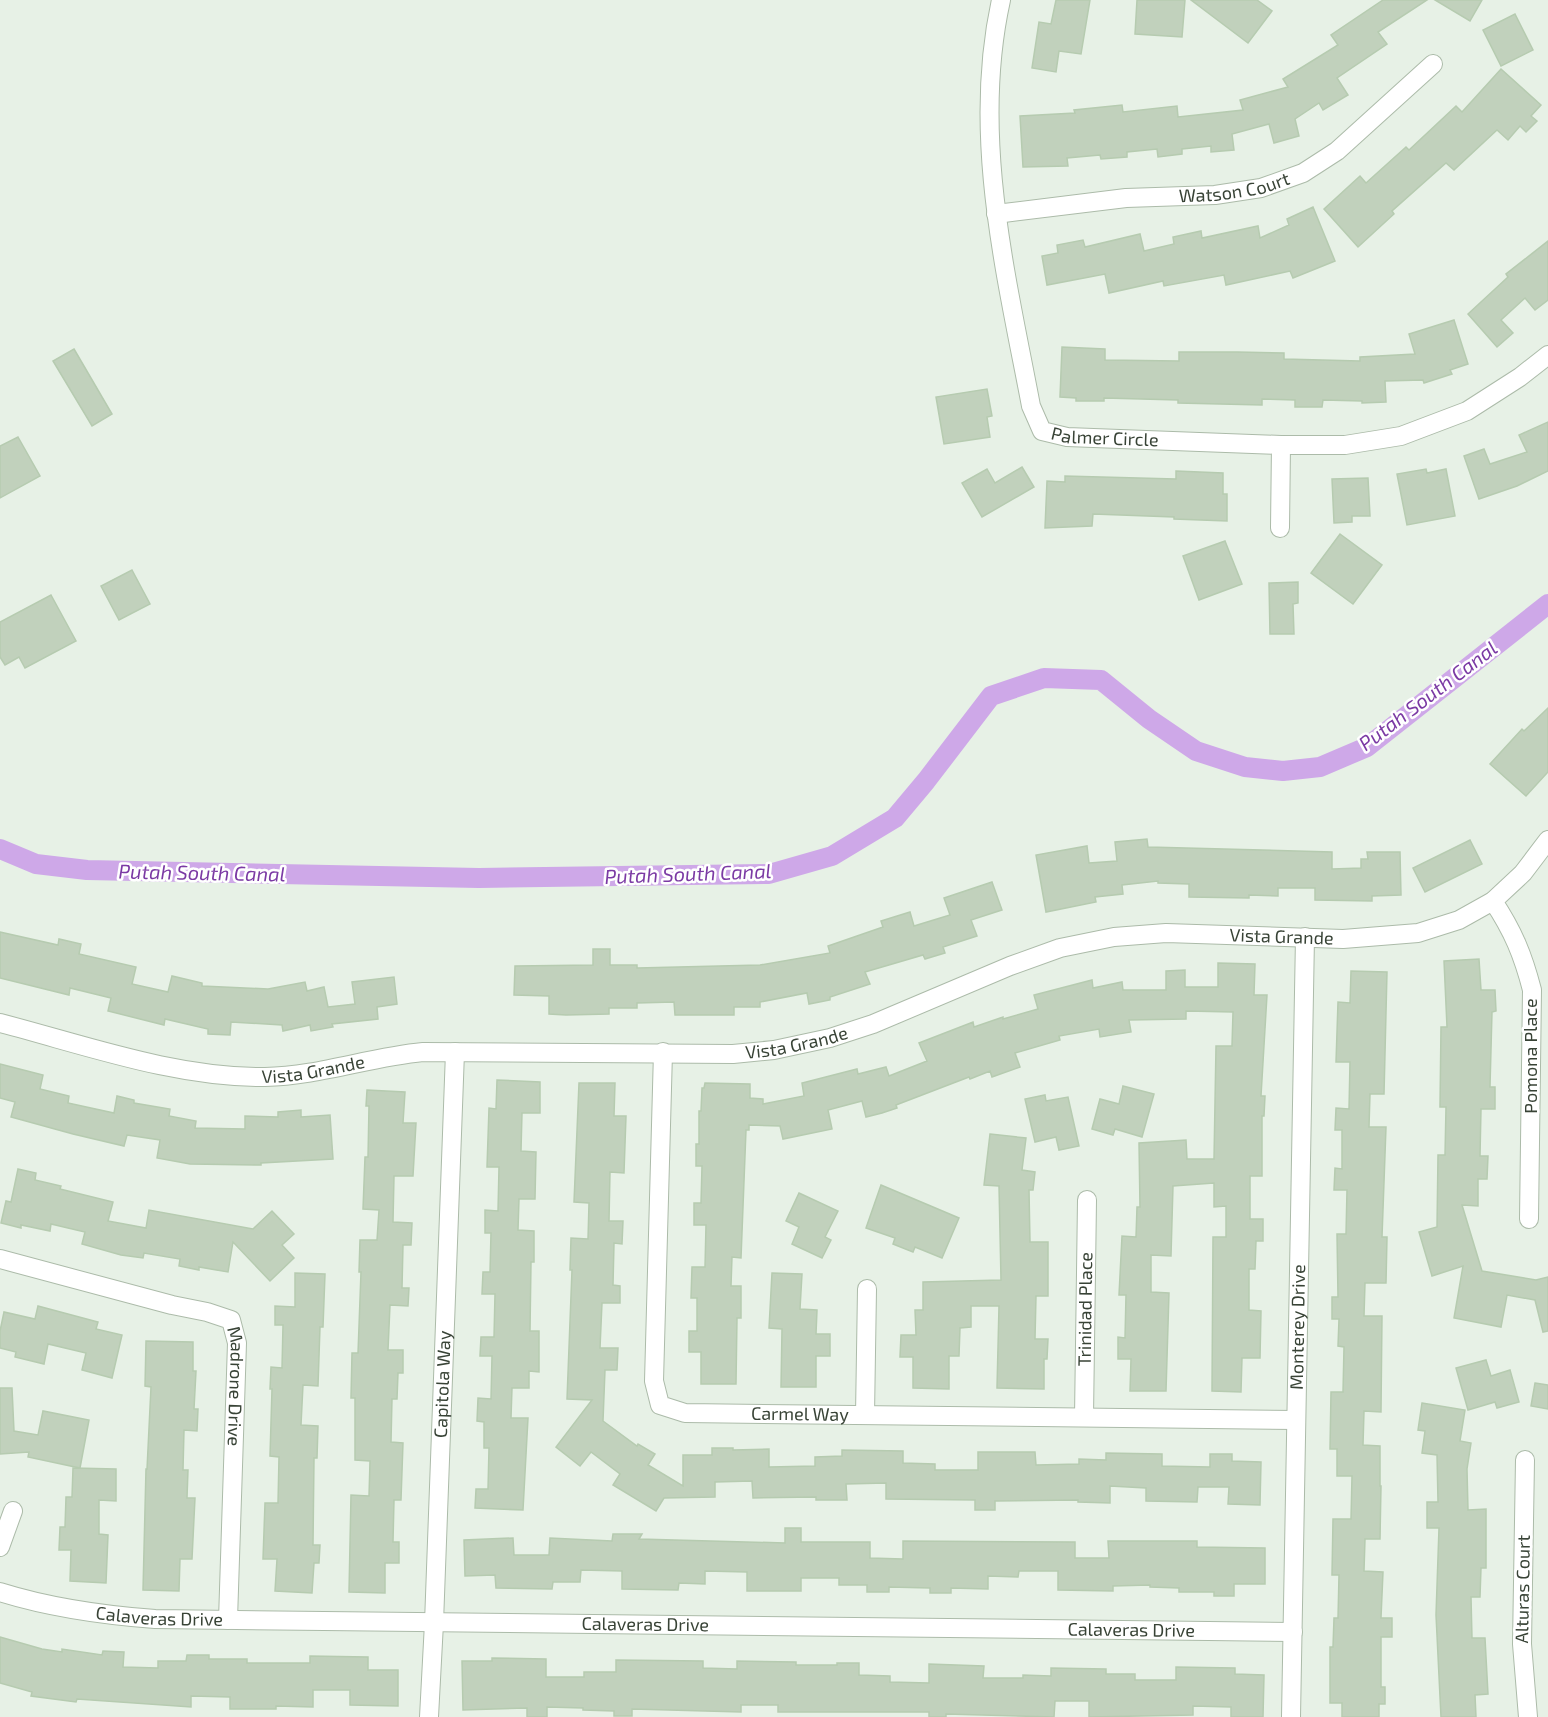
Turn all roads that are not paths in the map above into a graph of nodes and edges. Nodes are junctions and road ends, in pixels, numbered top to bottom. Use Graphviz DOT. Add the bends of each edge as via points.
graph roads {
  1 [pos="1001,0"];
  2 [pos="1433,64"];
  3 [pos="996,214"];
  4 [pos="1548,355"];
  5 [pos="1281,445"];
  6 [pos="1280,528"];
  7 [pos="1548,840"];
  8 [pos="1493,901"];
  9 [pos="1305,938"];
  10 [pos="0,1023"];
  11 [pos="454,1052"];
  12 [pos="663,1052"];
  13 [pos="1087,1200"];
  14 [pos="1529,1219"];
  15 [pos="0,1259"];
  16 [pos="867,1289"];
  17 [pos="865,1415"];
  18 [pos="1084,1417"];
  19 [pos="1296,1420"];
  20 [pos="1525,1460"];
  21 [pos="13,1511"];
  22 [pos="0,1547"];
  23 [pos="0,1592"];
  24 [pos="228,1620"];
  25 [pos="434,1623"];
  26 [pos="1293,1632"];
  27 [pos="429,1717"];
  28 [pos="1291,1717"];
  29 [pos="1528,1717"];
  1 -- 3 [label="street, Palmer Circle" via="990,94"];
  2 -- 3 [label="street, Watson Court" via="1337,151 1303,173 1261,188 1215,195 1126,198"];
  3 -- 5 [label="street, Palmer Circle" via="1031,406 1042,431 1067,437"];
  4 -- 5 [label="street, Palmer Circle" via="1467,411 1401,436 1345,445"];
  5 -- 6 [label="street"];
  7 -- 8 [label="street, Vista Grande" via="1523,873"];
  8 -- 9 [label="street, Vista Grande" via="1459,920 1418,933"];
  8 -- 14 [label="street, Pomona Place" via="1523,956 1532,990"];
  9 -- 12 [label="street, Vista Grande" via="1166,933 1114,937 1060,948 830,1038 733,1054"];
  9 -- 19 [label="street, Monterey Drive"];
  10 -- 11 [label="street, Vista Grande" via="206,1074 265,1077 398,1054"];
  11 -- 12 [label="street, Vista Grande"];
  11 -- 25 [label="street, Capitola Way"];
  12 -- 17 [label="street, Carmel Way" via="654,1381 660,1405 685,1413"];
  13 -- 18 [label="street, Trinidad Place"];
  15 -- 24 [label="street, Madrone Drive" via="231,1320 237,1343"];
  16 -- 17 [label="street"];
  17 -- 18 [label="street, Carmel Way"];
  18 -- 19 [label="street, Carmel Way"];
  19 -- 26 [label="street, Monterey Drive"];
  20 -- 29 [label="street, Alturas Court" via="1522,1644"];
  21 -- 22 [label="street"];
  23 -- 24 [label="street, Calaveras Drive" via="101,1615"];
  24 -- 25 [label="street, Calaveras Drive"];
  25 -- 26 [label="street, Calaveras Drive"];
  25 -- 27 [label="street, Capitola Way"];
  26 -- 28 [label="street, Monterey Drive"];
}
